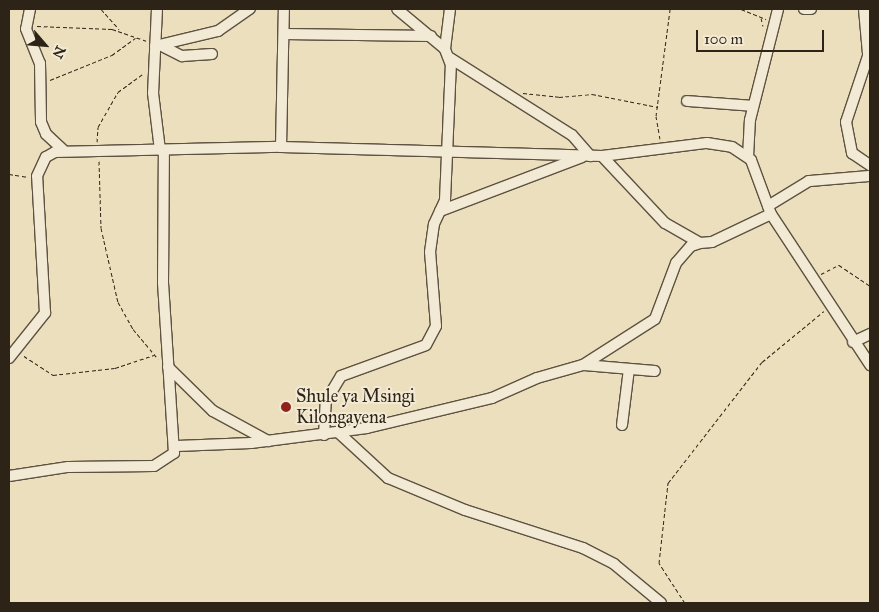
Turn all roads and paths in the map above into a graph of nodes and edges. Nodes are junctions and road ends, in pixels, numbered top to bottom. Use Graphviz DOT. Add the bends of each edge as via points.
graph roads {
  1 [pos="30,9"];
  2 [pos="101,9"];
  3 [pos="157,9"];
  4 [pos="250,9"];
  5 [pos="284,9"];
  6 [pos="397,9"];
  7 [pos="450,9"];
  8 [pos="670,9"];
  9 [pos="741,9"];
  10 [pos="778,9"];
  11 [pos="804,9"];
  12 [pos="811,9"];
  13 [pos="864,9"];
  14 [pos="774,22"];
  15 [pos="26,24"];
  16 [pos="122,31"];
  17 [pos="284,34"];
  18 [pos="431,36"];
  19 [pos="136,37"];
  20 [pos="157,45"];
  21 [pos="869,52"];
  22 [pos="212,54"];
  23 [pos="447,54"];
  24 [pos="153,67"];
  25 [pos="40,87"];
  26 [pos="510,97"];
  27 [pos="688,101"];
  28 [pos="753,106"];
  29 [pos="658,107"];
  30 [pos="281,147"];
  31 [pos="63,150"];
  32 [pos="162,150"];
  33 [pos="662,150"];
  34 [pos="99,152"];
  35 [pos="449,152"];
  36 [pos="586,156"];
  37 [pos="602,156"];
  38 [pos="748,157"];
  39 [pos="870,165"];
  40 [pos="9,174"];
  41 [pos="870,176"];
  42 [pos="38,184"];
  43 [pos="770,210"];
  44 [pos="440,211"];
  45 [pos="700,244"];
  46 [pos="810,274"];
  47 [pos="870,286"];
  48 [pos="828,307"];
  49 [pos="870,334"];
  50 [pos="853,342"];
  51 [pos="12,355"];
  52 [pos="154,355"];
  53 [pos="583,365"];
  54 [pos="870,365"];
  55 [pos="168,366"];
  56 [pos="629,368"];
  57 [pos="655,371"];
  58 [pos="622,425"];
  59 [pos="339,433"];
  60 [pos="324,435"];
  61 [pos="269,441"];
  62 [pos="177,446"];
  63 [pos="9,476"];
  64 [pos="661,603"];
  65 [pos="685,603"];
  1 -- 15 [label="street"];
  2 -- 16 [label="path" via="109,22"];
  3 -- 20 [label="street"];
  4 -- 20 [label="street" via="218,31"];
  5 -- 17 [label="street"];
  6 -- 18 [label="street"];
  7 -- 23 [label="street"];
  8 -- 29 [label="path"];
  9 -- 14 [label="path"];
  10 -- 14 [label="street"];
  11 -- 12 [label="street"];
  13 -- 21 [label="street"];
  14 -- 28 [label="street"];
  15 -- 16 [label="path"];
  15 -- 25 [label="street" via="40,62"];
  16 -- 19 [label="path"];
  17 -- 18 [label="street"];
  17 -- 30 [label="street"];
  18 -- 23 [label="street"];
  19 -- 20 [label="path"];
  19 -- 25 [label="path" via="112,55"];
  20 -- 22 [label="street" via="182,56"];
  20 -- 24 [label="street"];
  21 -- 39 [label="street" via="846,122 852,153"];
  23 -- 26 [label="street"];
  23 -- 35 [label="street"];
  24 -- 32 [label="street"];
  24 -- 34 [label="path" via="118,92 98,129"];
  25 -- 31 [label="street" via="46,134"];
  26 -- 29 [label="path" via="521,92 559,97 592,94"];
  26 -- 36 [label="street" via="572,135"];
  27 -- 28 [label="street"];
  28 -- 38 [label="street"];
  29 -- 33 [label="path"];
  30 -- 32 [label="street"];
  30 -- 35 [label="street"];
  31 -- 34 [label="street"];
  31 -- 42 [label="street" via="42,161"];
  32 -- 34 [label="street"];
  32 -- 55 [label="street"];
  33 -- 37 [label="street"];
  33 -- 38 [label="street" via="720,144"];
  34 -- 52 [label="path" via="101,228 114,288 125,318"];
  35 -- 36 [label="street"];
  35 -- 44 [label="street"];
  36 -- 37 [label="street"];
  36 -- 44 [label="street"];
  37 -- 45 [label="street" via="665,223"];
  38 -- 43 [label="street"];
  40 -- 42 [label="path"];
  41 -- 43 [label="street" via="809,181"];
  42 -- 51 [label="street" via="45,313"];
  43 -- 45 [label="street" via="712,242"];
  43 -- 46 [label="street"];
  44 -- 60 [label="street" via="430,252 436,326 431,339 416,350 341,376 326,401"];
  45 -- 53 [label="street" via="691,246 676,263 655,319"];
  46 -- 47 [label="path" via="824,274 839,265"];
  46 -- 48 [label="street"];
  48 -- 50 [label="street"];
  48 -- 65 [label="path" via="762,362 668,483 660,563"];
  49 -- 50 [label="street"];
  50 -- 54 [label="street"];
  51 -- 52 [label="path" via="53,375 115,368"];
  52 -- 55 [label="path"];
  53 -- 56 [label="street"];
  53 -- 59 [label="street" via="473,404"];
  55 -- 61 [label="street" via="213,411"];
  55 -- 62 [label="street"];
  56 -- 57 [label="street"];
  56 -- 58 [label="street"];
  59 -- 60 [label="street"];
  59 -- 64 [label="street" via="388,478 465,510 583,548 614,564"];
  60 -- 61 [label="street"];
  61 -- 62 [label="street"];
  62 -- 63 [label="street" via="171,459 154,466 68,467"];
}
